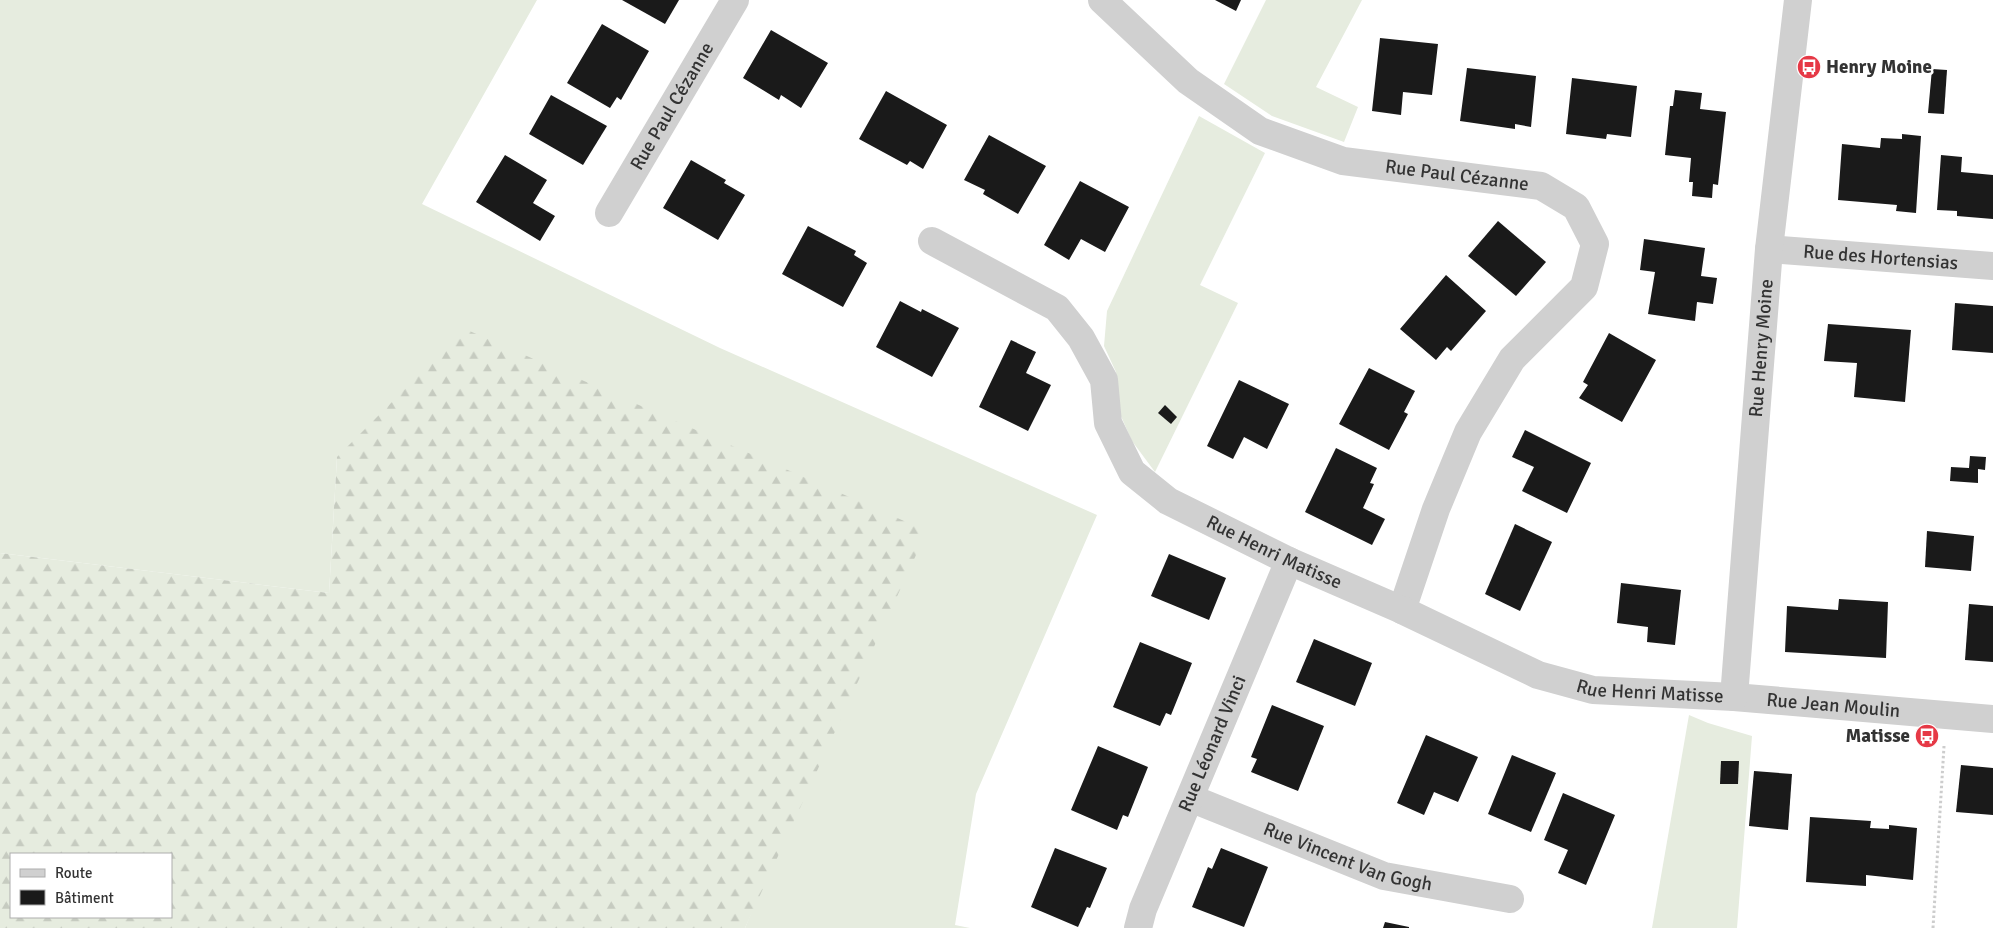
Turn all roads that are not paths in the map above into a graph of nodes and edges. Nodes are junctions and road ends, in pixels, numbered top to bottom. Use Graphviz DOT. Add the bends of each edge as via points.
graph roads {
  1 [pos="735,0"];
  2 [pos="1102,0"];
  3 [pos="1798,0"];
  4 [pos="609,213"];
  5 [pos="932,242"];
  6 [pos="1769,248"];
  7 [pos="1993,266"];
  8 [pos="1289,561"];
  9 [pos="1402,610"];
  10 [pos="1734,697"];
  11 [pos="1993,718"];
  12 [pos="1190,798"];
  13 [pos="1510,899"];
  14 [pos="1138,928"];
  1 -- 4 [label="street, Rue Paul Cézanne"];
  2 -- 9 [label="street, Rue Paul Cézanne" via="1188,81 1260,131 1343,161 1541,186 1576,207 1595,244 1584,287 1512,359 1468,432 1436,509"];
  3 -- 6 [label="street, Rue Henry Moine"];
  5 -- 8 [label="street, Rue Henri Matisse" via="1057,308 1081,338 1104,380 1108,424 1132,472 1168,501"];
  6 -- 7 [label="street, Rue des Hortensias"];
  6 -- 10 [label="street, Rue Henry Moine"];
  8 -- 9 [label="street, Rue Henri Matisse"];
  8 -- 12 [label="street, Rue Léonard Vinci"];
  9 -- 10 [label="street, Rue Henri Matisse" via="1538,675 1593,690"];
  10 -- 11 [label="street, Rue Jean Moulin"];
  12 -- 13 [label="street, Rue Vincent Van Gogh" via="1384,876"];
  12 -- 14 [label="street, Rue Léonard Vinci"];
}
